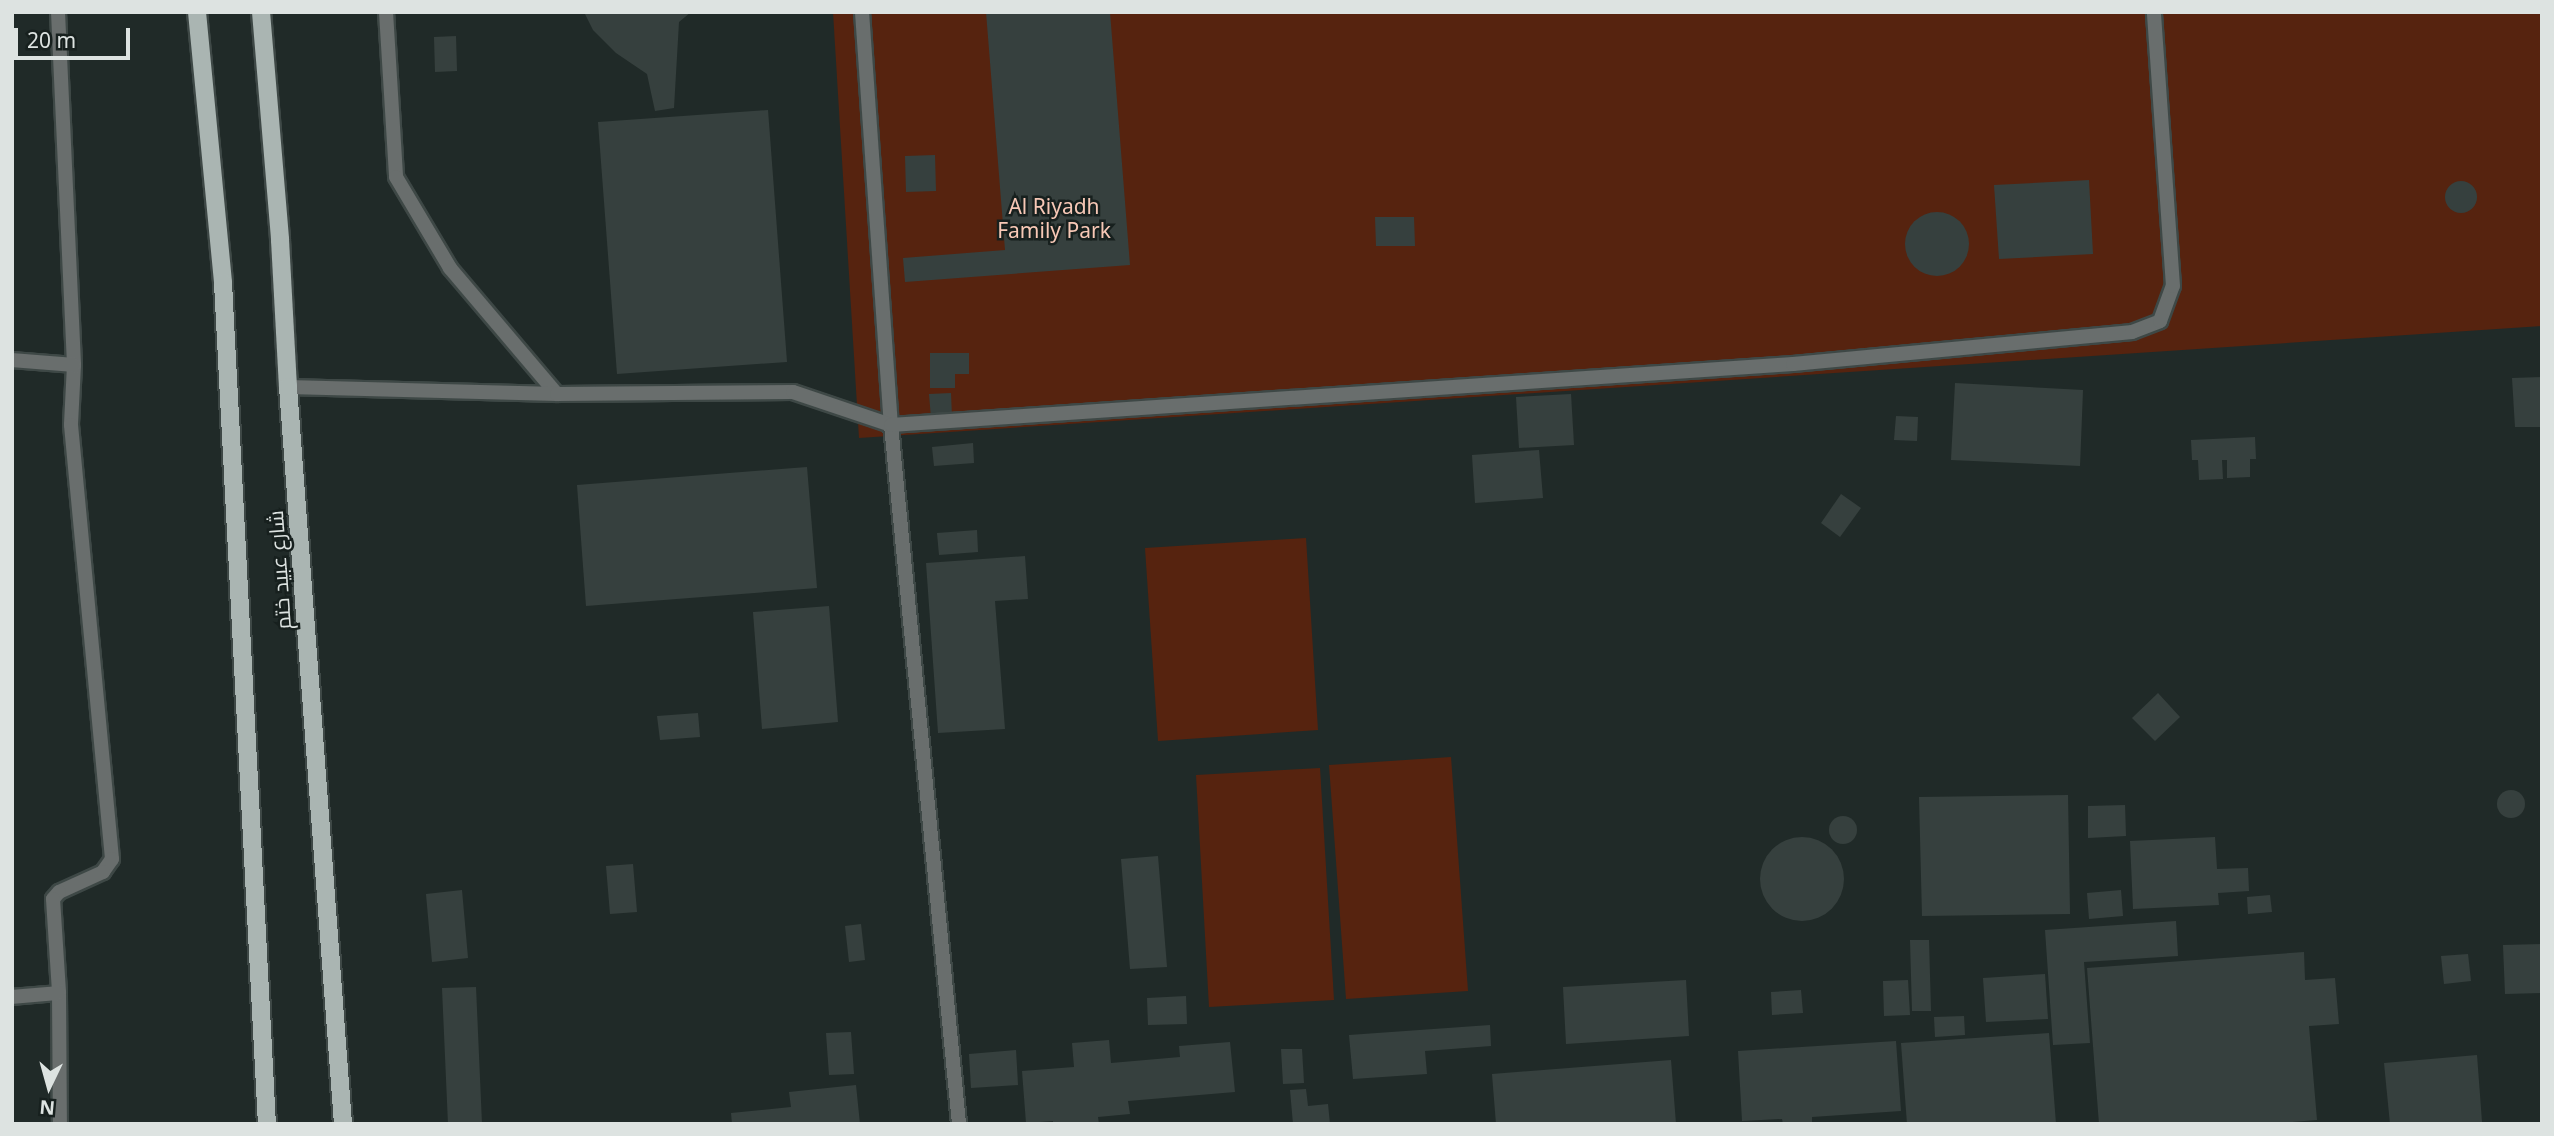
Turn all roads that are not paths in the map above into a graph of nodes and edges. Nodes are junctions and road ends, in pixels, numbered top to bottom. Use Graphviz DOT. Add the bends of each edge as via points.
graph roads {
  1 [pos="58,12"];
  2 [pos="197,12"];
  3 [pos="261,12"];
  4 [pos="386,12"];
  5 [pos="862,12"];
  6 [pos="2154,12"];
  7 [pos="12,360"];
  8 [pos="74,365"];
  9 [pos="288,387"];
  10 [pos="557,394"];
  11 [pos="891,425"];
  12 [pos="59,993"];
  13 [pos="12,997"];
  14 [pos="60,1124"];
  15 [pos="267,1124"];
  16 [pos="343,1124"];
  17 [pos="959,1124"];
  1 -- 8 [label="street"];
  2 -- 15 [label="main road, شارع عبيد ختم" via="223,284"];
  3 -- 9 [label="main road, شارع عبيد ختم"];
  4 -- 10 [label="street" via="396,177 450,268"];
  5 -- 11 [label="street"];
  6 -- 11 [label="street" via="2173,286 2160,321 2132,332 1793,364"];
  7 -- 8 [label="street"];
  8 -- 12 [label="street" via="71,425 111,859 103,873 53,899"];
  9 -- 10 [label="street"];
  9 -- 16 [label="main road, شارع عبيد ختم"];
  10 -- 11 [label="street" via="793,392"];
  11 -- 17 [label="street"];
  12 -- 13 [label="street"];
  12 -- 14 [label="street"];
}
